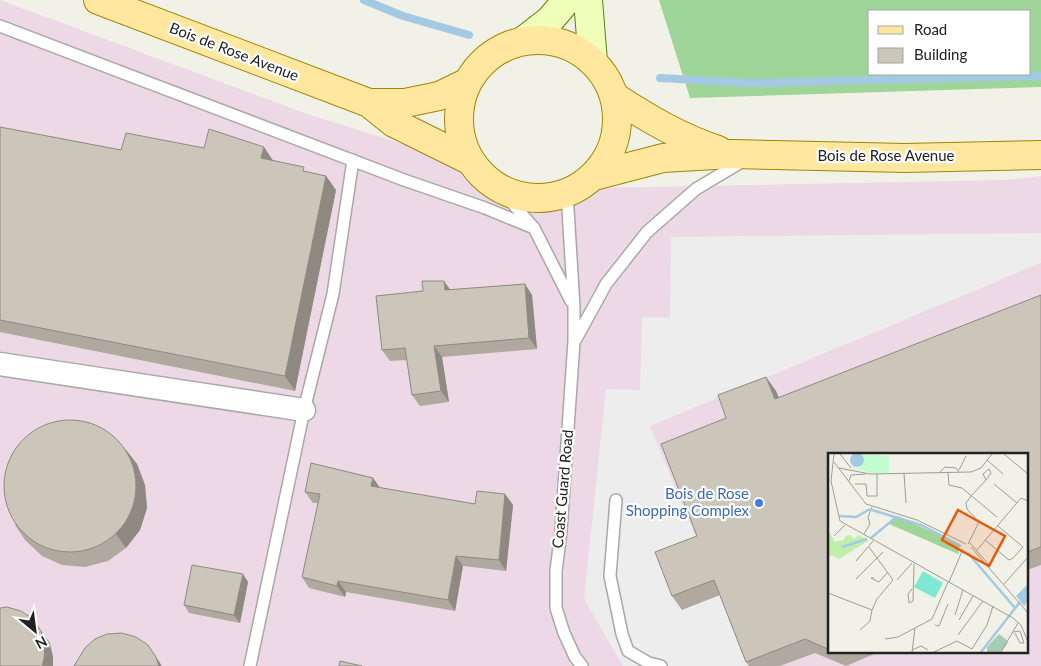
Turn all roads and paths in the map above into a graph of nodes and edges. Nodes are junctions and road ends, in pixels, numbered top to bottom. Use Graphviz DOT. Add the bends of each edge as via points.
graph roads {
  1 [pos="98,0"];
  2 [pos="567,0"];
  3 [pos="588,0"];
  4 [pos="0,26"];
  5 [pos="523,41"];
  6 [pos="593,62"];
  7 [pos="468,82"];
  8 [pos="614,97"];
  9 [pos="369,104"];
  10 [pos="742,154"];
  11 [pos="1041,155"];
  12 [pos="353,160"];
  13 [pos="469,160"];
  14 [pos="594,176"];
  15 [pos="501,190"];
  16 [pos="567,193"];
  17 [pos="534,228"];
  18 [pos="574,306"];
  19 [pos="574,341"];
  20 [pos="0,364"];
  21 [pos="304,410"];
  22 [pos="616,500"];
  23 [pos="250,666"];
  24 [pos="582,666"];
  25 [pos="661,666"];
  1 -- 9 [label="main road, Bois de Rose Avenue"];
  2 -- 5 [label="street" via="550,20"];
  3 -- 6 [label="street"];
  4 -- 12 [label="lane"];
  5 -- 6 [label="main road" via="548,40 572,48"];
  5 -- 7 [label="main road" via="491,55"];
  6 -- 8 [label="main road" via="606,78"];
  7 -- 9 [label="main road, Bois de Rose Avenue" via="439,96 405,103"];
  7 -- 13 [label="main road" via="459,107 460,134"];
  8 -- 10 [label="main road, Bois de Rose Avenue" via="691,141"];
  8 -- 14 [label="main road" via="618,118 615,140"];
  9 -- 13 [label="main road, Bois de Rose Avenue" via="394,123"];
  10 -- 11 [label="main road, Bois de Rose Avenue" via="905,158"];
  10 -- 14 [label="main road, Bois de Rose Avenue" via="664,158"];
  10 -- 19 [label="lane" via="647,232 606,284"];
  12 -- 17 [label="lane"];
  12 -- 21 [label="lane" via="333,294"];
  13 -- 15 [label="main road" via="483,177"];
  14 -- 16 [label="main road"];
  15 -- 16 [label="main road" via="522,197 544,198"];
  15 -- 17 [label="lane, Coast Guard Road"];
  16 -- 18 [label="lane, Coast Guard Road"];
  17 -- 18 [label="lane, Coast Guard Road"];
  18 -- 19 [label="lane, Coast Guard Road"];
  19 -- 24 [label="lane, Coast Guard Road" via="556,570 556,608 564,634"];
  20 -- 21 [label="street"];
  21 -- 23 [label="lane"];
  22 -- 25 [label="lane" via="610,576 622,634 628,652"];
}
